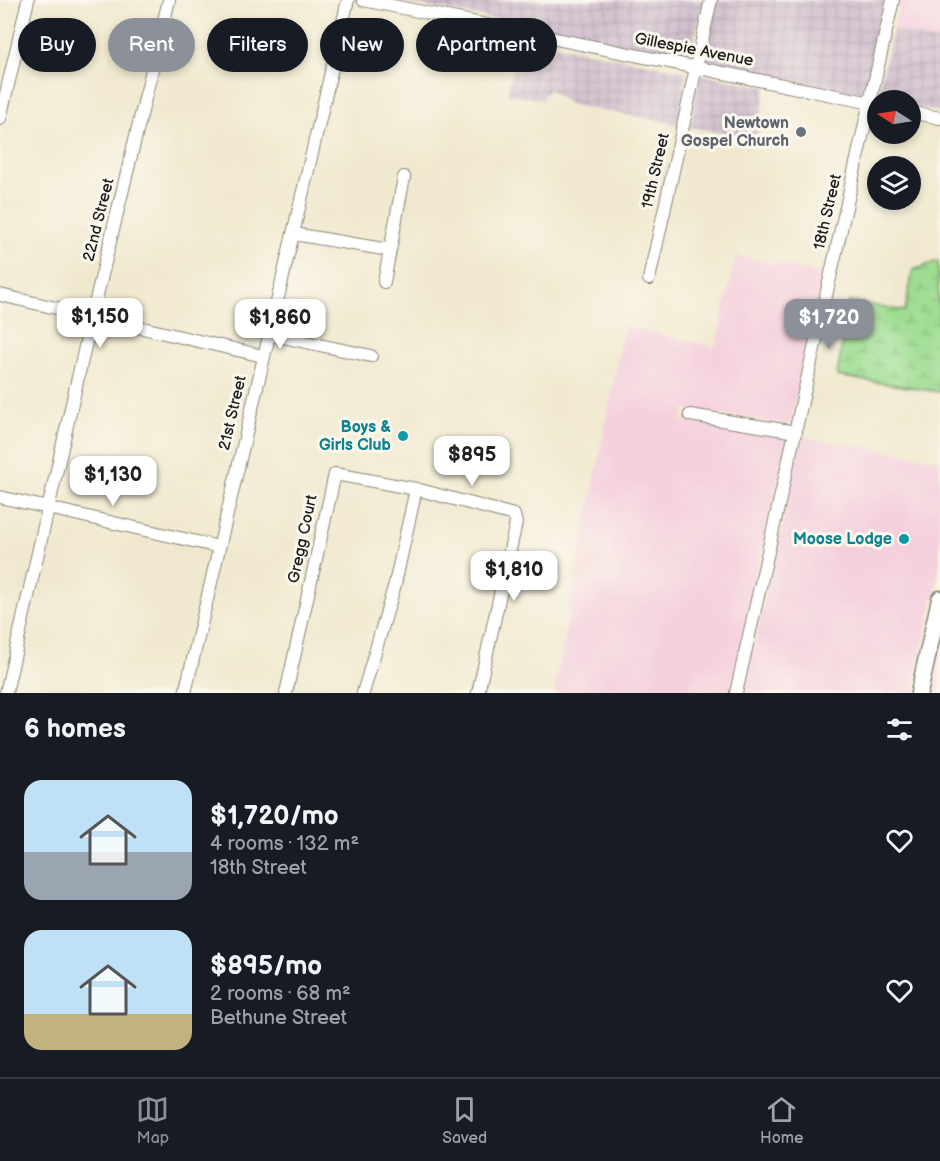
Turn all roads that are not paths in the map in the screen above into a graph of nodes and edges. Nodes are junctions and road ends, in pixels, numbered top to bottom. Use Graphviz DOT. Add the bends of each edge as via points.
graph roads {
  1 [pos="28,0"];
  2 [pos="169,0"];
  3 [pos="348,0"];
  4 [pos="363,0"];
  5 [pos="711,0"];
  6 [pos="893,0"];
  7 [pos="694,68"];
  8 [pos="876,90"];
  9 [pos="867,102"];
  10 [pos="921,114"];
  11 [pos="940,118"];
  12 [pos="0,119"];
  13 [pos="867,133"];
  14 [pos="404,177"];
  15 [pos="294,234"];
  16 [pos="389,250"];
  17 [pos="649,279"];
  18 [pos="384,282"];
  19 [pos="0,295"];
  20 [pos="92,316"];
  21 [pos="268,334"];
  22 [pos="263,356"];
  23 [pos="371,356"];
  24 [pos="690,415"];
  25 [pos="796,432"];
  26 [pos="417,489"];
  27 [pos="0,497"];
  28 [pos="48,508"];
  29 [pos="219,547"];
  30 [pos="940,599"];
  31 [pos="6,693"];
  32 [pos="185,693"];
  33 [pos="286,693"];
  34 [pos="363,693"];
  35 [pos="478,693"];
  36 [pos="736,693"];
  37 [pos="919,693"];
  1 -- 12 [label="street"];
  2 -- 20 [label="street, 22nd Street"];
  3 -- 15 [label="street, 21st Street"];
  4 -- 7 [label="street, Gillespie Avenue"];
  5 -- 7 [label="street, 19th Street"];
  6 -- 8 [label="street, 18th Street"];
  7 -- 9 [label="street, Gillespie Avenue"];
  7 -- 17 [label="street, 19th Street"];
  10 -- 11 [label="street"];
  13 -- 25 [label="street, 18th Street"];
  14 -- 16 [label="street"];
  15 -- 16 [label="street"];
  15 -- 21 [label="street, 21st Street"];
  16 -- 18 [label="street"];
  19 -- 20 [label="street"];
  20 -- 22 [label="street"];
  20 -- 28 [label="street, 22nd Street"];
  21 -- 22 [label="street, 21st Street"];
  21 -- 23 [label="street"];
  22 -- 29 [label="street, 21st Street"];
  24 -- 25 [label="street"];
  25 -- 36 [label="street, 18th Street"];
  26 -- 33 [label="street, Gregg Court" via="335,474"];
  26 -- 34 [label="street" via="395,584"];
  26 -- 35 [label="street" via="514,515 516,523"];
  27 -- 28 [label="street"];
  28 -- 29 [label="street"];
  28 -- 31 [label="street, 22nd Street"];
  29 -- 32 [label="street, 21st Street"];
  30 -- 37 [label="street"];
}
